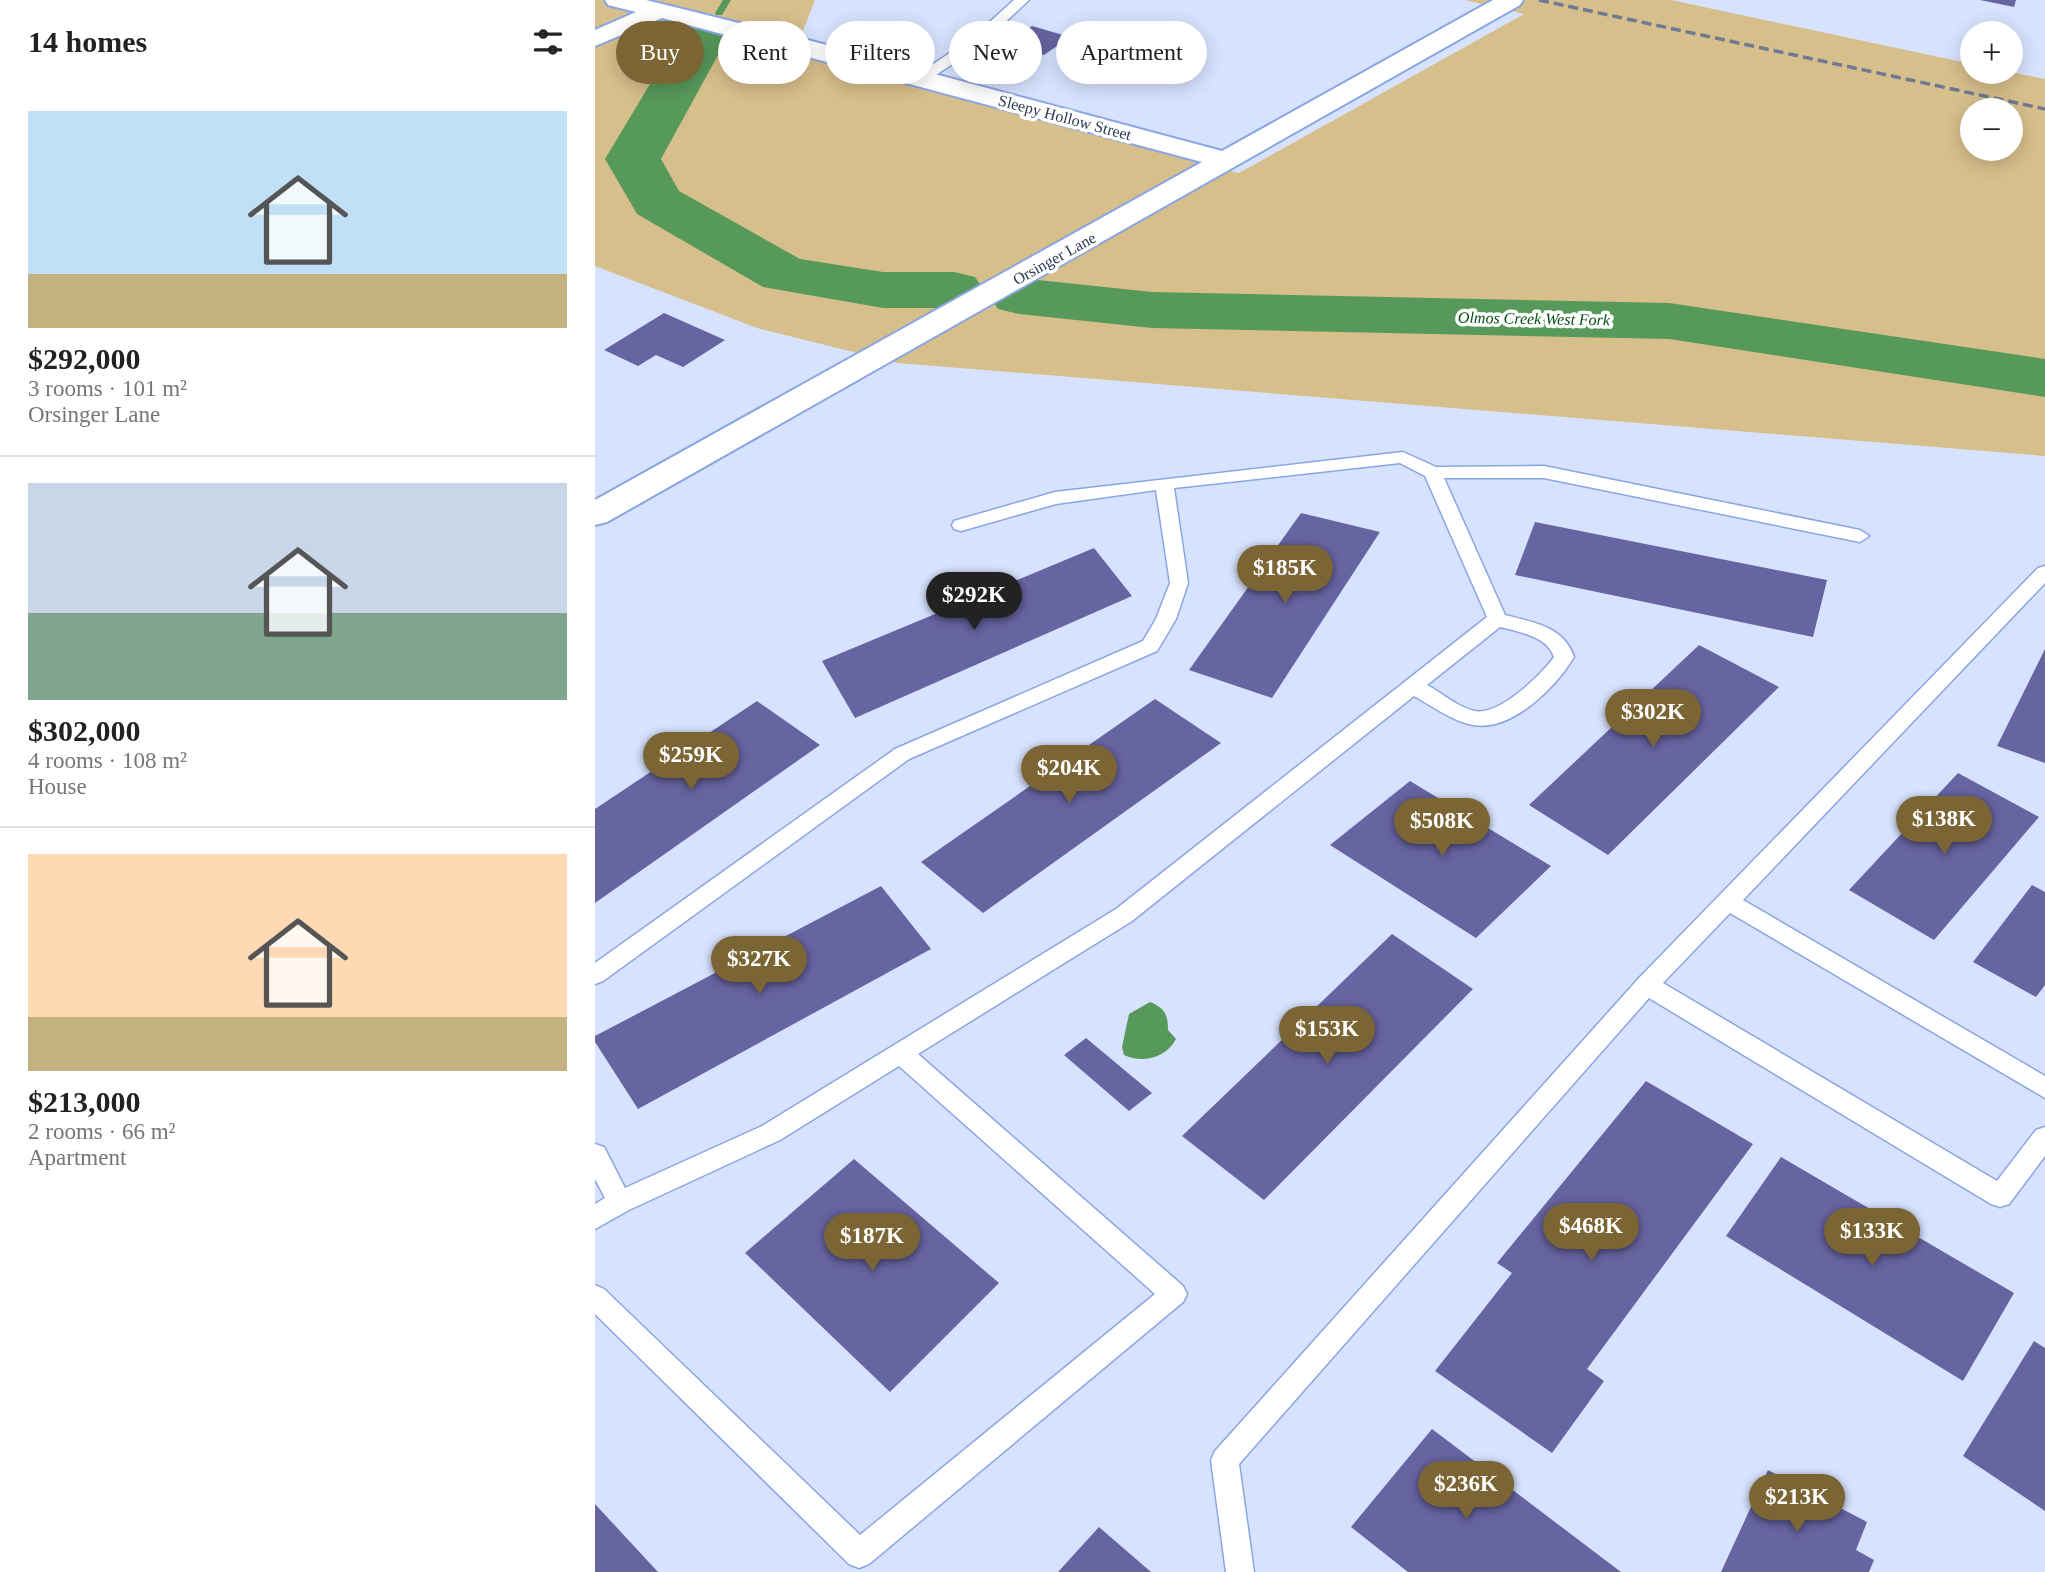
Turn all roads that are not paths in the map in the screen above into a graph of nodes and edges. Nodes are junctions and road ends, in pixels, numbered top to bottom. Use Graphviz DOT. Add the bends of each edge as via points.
graph roads {
  1 [pos="617,0"];
  2 [pos="1022,0"];
  3 [pos="1511,0"];
  4 [pos="659,12"];
  5 [pos="595,39"];
  6 [pos="825,54"];
  7 [pos="935,69"];
  8 [pos="935,82"];
  9 [pos="1228,161"];
  10 [pos="1433,473"];
  11 [pos="1164,483"];
  12 [pos="595,514"];
  13 [pos="961,525"];
  14 [pos="1860,536"];
  15 [pos="2045,572"];
  16 [pos="1497,619"];
  17 [pos="1413,686"];
  18 [pos="1727,901"];
  19 [pos="595,975"];
  20 [pos="1647,985"];
  21 [pos="901,1053"];
  22 [pos="2045,1088"];
  23 [pos="2045,1137"];
  24 [pos="595,1155"];
  25 [pos="620,1202"];
  26 [pos="595,1218"];
  27 [pos="595,1297"];
  28 [pos="1240,1572"];
  1 -- 4 [label="street, Sleepy Hollow Street"];
  2 -- 7 [label="lane" via="977,41"];
  3 -- 9 [label="street, Orsinger Lane"];
  4 -- 5 [label="street"];
  4 -- 6 [label="street, Sleepy Hollow Street"];
  8 -- 9 [label="street, Sleepy Hollow Street"];
  9 -- 12 [label="street, Orsinger Lane"];
  10 -- 11 [label="lane" via="1403,457"];
  10 -- 14 [label="lane" via="1544,472"];
  10 -- 16 [label="lane"];
  11 -- 13 [label="lane" via="1055,498"];
  11 -- 19 [label="lane" via="1179,583 1150,646 902,754"];
  15 -- 18 [label="lane"];
  16 -- 17 [label="lane"];
  16 -- 17 [label="lane" via="1549,636 1563,651 1561,664 1510,711 1493,720 1481,720"];
  17 -- 21 [label="lane" via="1124,915"];
  18 -- 20 [label="lane"];
  18 -- 22 [label="lane"];
  20 -- 23 [label="lane" via="2000,1196"];
  20 -- 28 [label="lane" via="1225,1460"];
  21 -- 25 [label="lane" via="771,1133"];
  21 -- 27 [label="lane" via="1174,1294 859,1554"];
  24 -- 25 [label="lane"];
  25 -- 26 [label="lane"];
}
